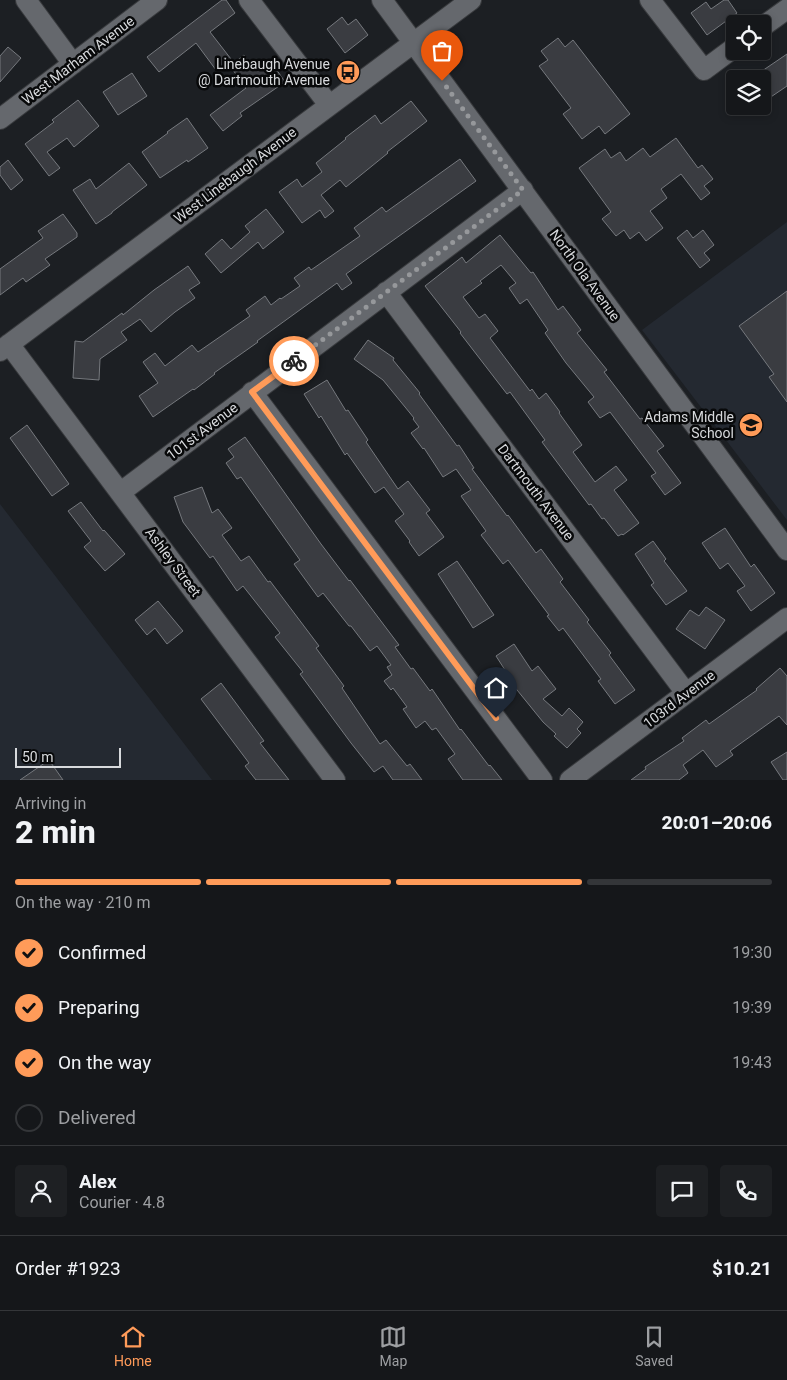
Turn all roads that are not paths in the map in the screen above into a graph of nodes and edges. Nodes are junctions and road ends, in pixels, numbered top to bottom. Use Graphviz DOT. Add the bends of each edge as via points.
graph roads {
  1 [pos="26,0"];
  2 [pos="156,0"];
  3 [pos="249,0"];
  4 [pos="382,0"];
  5 [pos="470,0"];
  6 [pos="650,0"];
  7 [pos="787,9"];
  8 [pos="771,21"];
  9 [pos="414,42"];
  10 [pos="726,54"];
  11 [pos="74,64"];
  12 [pos="329,105"];
  13 [pos="0,119"];
  14 [pos="523,190"];
  15 [pos="386,292"];
  16 [pos="5,348"];
  17 [pos="252,392"];
  18 [pos="121,492"];
  19 [pos="787,550"];
  20 [pos="787,618"];
  21 [pos="686,693"];
  22 [pos="335,780"];
  23 [pos="542,780"];
  24 [pos="570,780"];
  1 -- 11 [label="street"];
  2 -- 11 [label="street, West Marham Avenue"];
  3 -- 12 [label="street"];
  4 -- 9 [label="street, North Ola Avenue"];
  5 -- 9 [label="street, West Linebaugh Avenue"];
  6 -- 10 [label="street" via="704,70"];
  7 -- 8 [label="street"];
  9 -- 12 [label="street, West Linebaugh Avenue"];
  9 -- 14 [label="street, North Ola Avenue"];
  11 -- 13 [label="street, West Marham Avenue"];
  12 -- 16 [label="street, West Linebaugh Avenue"];
  14 -- 15 [label="street, 101st Avenue"];
  14 -- 19 [label="street, North Ola Avenue"];
  15 -- 17 [label="street, 101st Avenue"];
  15 -- 21 [label="street, Dartmouth Avenue"];
  16 -- 18 [label="street, Ashley Street"];
  17 -- 18 [label="street, 101st Avenue"];
  17 -- 23 [label="street"];
  18 -- 22 [label="street, Ashley Street"];
  20 -- 21 [label="street, 103rd Avenue"];
  21 -- 24 [label="street, 103rd Avenue"];
}
